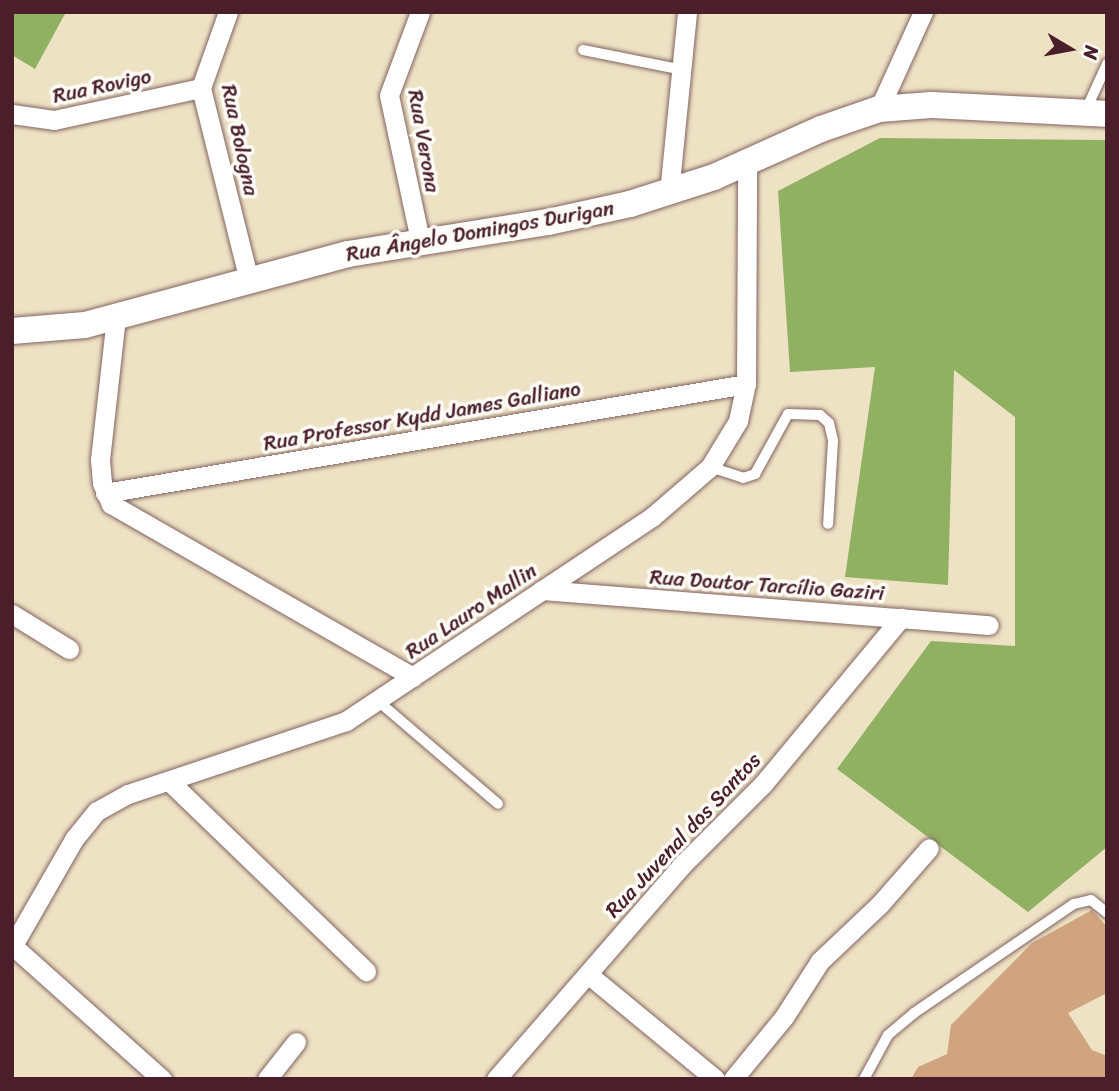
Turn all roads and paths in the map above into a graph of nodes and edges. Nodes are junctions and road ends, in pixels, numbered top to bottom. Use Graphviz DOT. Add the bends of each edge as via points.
graph roads {
  1 [pos="228,12"];
  2 [pos="420,12"];
  3 [pos="687,12"];
  4 [pos="923,12"];
  5 [pos="583,50"];
  6 [pos="1107,64"];
  7 [pos="678,69"];
  8 [pos="201,88"];
  9 [pos="879,109"];
  10 [pos="12,114"];
  11 [pos="1095,114"];
  12 [pos="747,164"];
  13 [pos="669,193"];
  14 [pos="420,240"];
  15 [pos="249,280"];
  16 [pos="116,317"];
  17 [pos="12,331"];
  18 [pos="746,384"];
  19 [pos="710,467"];
  20 [pos="105,493"];
  21 [pos="828,524"];
  22 [pos="542,590"];
  23 [pos="12,614"];
  24 [pos="901,618"];
  25 [pos="989,625"];
  26 [pos="69,649"];
  27 [pos="413,677"];
  28 [pos="378,701"];
  29 [pos="169,781"];
  30 [pos="498,804"];
  31 [pos="929,848"];
  32 [pos="1107,914"];
  33 [pos="13,947"];
  34 [pos="366,971"];
  35 [pos="589,975"];
  36 [pos="296,1042"];
  37 [pos="162,1079"];
  38 [pos="267,1079"];
  39 [pos="496,1079"];
  40 [pos="715,1079"];
  41 [pos="733,1079"];
  42 [pos="864,1079"];
  1 -- 8 [label="street, Rua Bologna"];
  2 -- 14 [label="street, Rua Verona" via="389,95"];
  3 -- 7 [label="street"];
  4 -- 9 [label="street"];
  5 -- 7 [label="lane"];
  6 -- 11 [label="lane"];
  7 -- 13 [label="street"];
  8 -- 10 [label="street, Rua Rovigo" via="54,120"];
  8 -- 15 [label="street, Rua Bologna"];
  9 -- 11 [label="street, Rua Ângelo Domingos Durigan" via="931,105"];
  9 -- 12 [label="street, Rua Ângelo Domingos Durigan" via="821,129"];
  12 -- 13 [label="street, Rua Ângelo Domingos Durigan"];
  12 -- 18 [label="street, Rua Lauro Mallin"];
  13 -- 14 [label="street, Rua Ângelo Domingos Durigan" via="548,222"];
  14 -- 15 [label="street, Rua Ângelo Domingos Durigan"];
  15 -- 16 [label="street, Rua Ângelo Domingos Durigan"];
  16 -- 17 [label="street, Rua Ângelo Domingos Durigan" via="62,329"];
  16 -- 20 [label="street" via="100,460"];
  18 -- 19 [label="street, Rua Lauro Mallin" via="738,421"];
  18 -- 20 [label="street, Rua Professor Kydd James Galliano"];
  19 -- 21 [label="lane" via="743,478 755,474 788,414 820,415 829,423 833,441"];
  19 -- 22 [label="street, Rua Lauro Mallin" via="652,517"];
  20 -- 27 [label="street" via="120,511"];
  22 -- 24 [label="street, Rua Doutor Tarcílio Gaziri"];
  22 -- 27 [label="street, Rua Lauro Mallin"];
  23 -- 26 [label="street"];
  24 -- 25 [label="street, Rua Doutor Tarcílio Gaziri"];
  24 -- 35 [label="street, Rua Juvenal dos Santos" via="755,792 682,865"];
  27 -- 28 [label="street, Rua Lauro Mallin"];
  28 -- 29 [label="street, Rua Lauro Mallin" via="334,726"];
  28 -- 30 [label="lane"];
  29 -- 33 [label="street, Rua Lauro Mallin" via="112,802 85,824"];
  29 -- 34 [label="street"];
  31 -- 41 [label="street" via="880,904 820,961 784,1017"];
  32 -- 42 [label="lane" via="1091,900 1063,911 914,1013 888,1035"];
  33 -- 37 [label="street"];
  35 -- 39 [label="street, Rua Juvenal dos Santos"];
  35 -- 40 [label="street"];
  36 -- 38 [label="street"];
}
